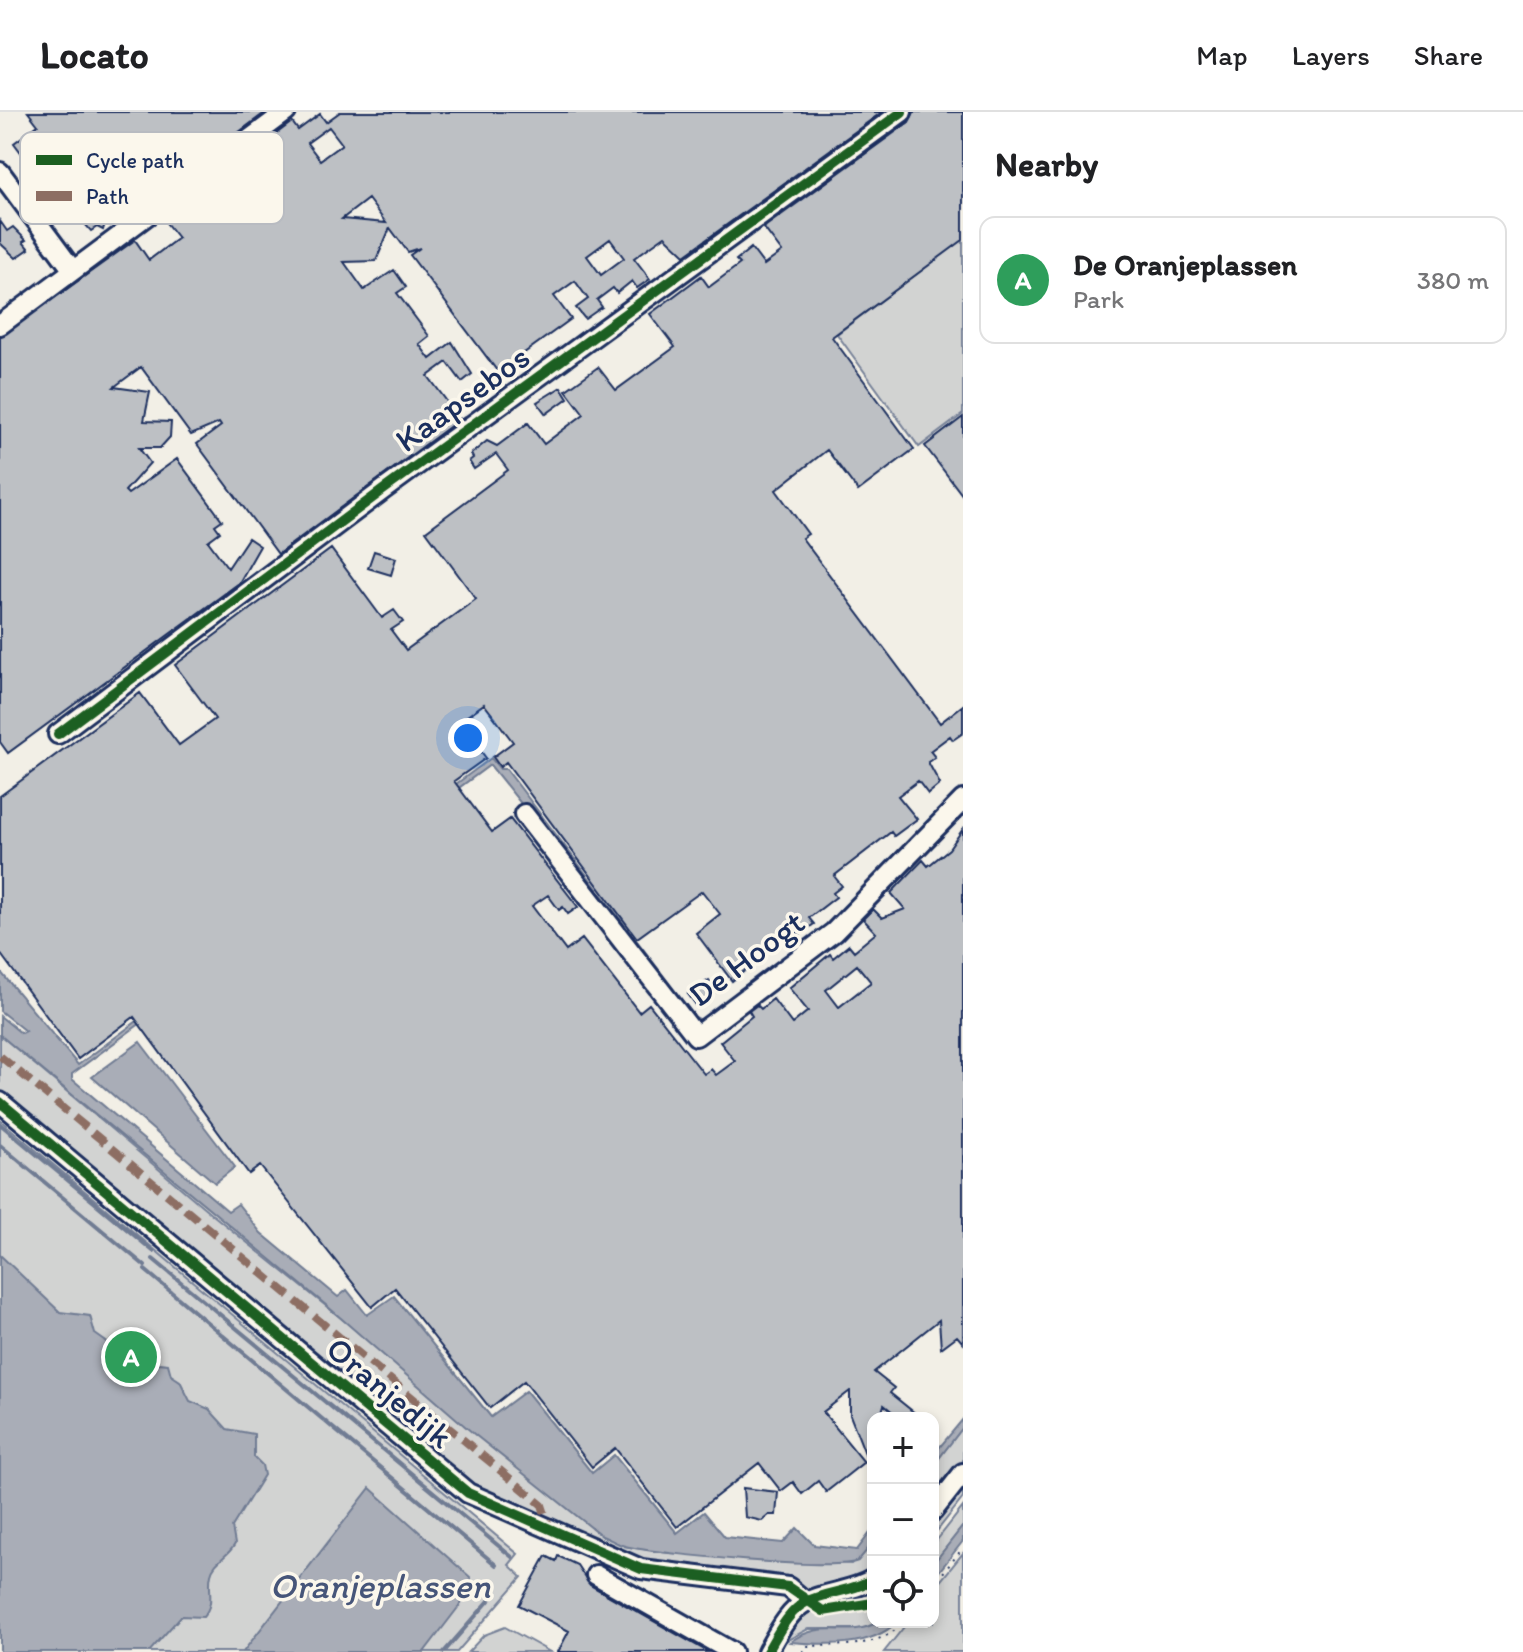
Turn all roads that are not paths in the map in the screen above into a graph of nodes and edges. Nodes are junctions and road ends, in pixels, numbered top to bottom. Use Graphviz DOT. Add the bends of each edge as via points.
graph roads {
  1 [pos="286,112"];
  2 [pos="902,112"];
  3 [pos="259,132"];
  4 [pos="0,172"];
  5 [pos="20,199"];
  6 [pos="39,224"];
  7 [pos="133,224"];
  8 [pos="72,269"];
  9 [pos="0,325"];
  10 [pos="58,734"];
  11 [pos="963,800"];
  12 [pos="524,814"];
  13 [pos="0,1102"];
  14 [pos="963,1473"];
  15 [pos="939,1503"];
  16 [pos="596,1575"];
  17 [pos="867,1582"];
  18 [pos="806,1602"];
  19 [pos="732,1652"];
  20 [pos="767,1652"];
  1 -- 3 [label="street"];
  2 -- 10 [label="street, Kaapsebos"];
  4 -- 5 [label="street"];
  6 -- 8 [label="street"];
  7 -- 8 [label="street"];
  8 -- 9 [label="street"];
  11 -- 12 [label="street, De Hoogt" via="834,932 696,1036"];
  13 -- 18 [label="street, Oranjedijk" via="468,1493 641,1569 788,1587"];
  14 -- 15 [label="street"];
  16 -- 19 [label="street"];
  17 -- 18 [label="street"];
  18 -- 20 [label="street" via="790,1616"];
}
